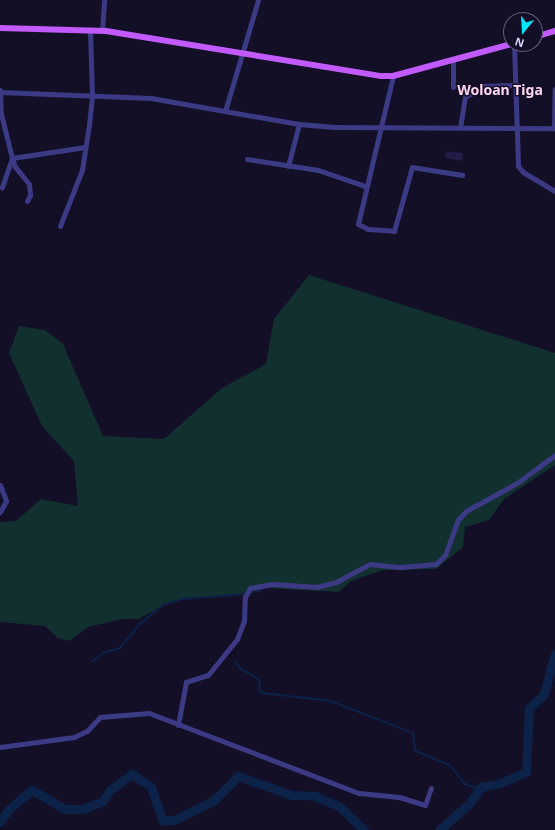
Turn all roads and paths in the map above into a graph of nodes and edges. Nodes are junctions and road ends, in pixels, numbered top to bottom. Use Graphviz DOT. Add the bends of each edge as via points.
graph roads {
  1 [pos="104,0"];
  2 [pos="258,0"];
  3 [pos="0,28"];
  4 [pos="90,30"];
  5 [pos="102,31"];
  6 [pos="555,31"];
  7 [pos="543,35"];
  8 [pos="503,47"];
  9 [pos="514,52"];
  10 [pos="240,53"];
  11 [pos="453,60"];
  12 [pos="393,76"];
  13 [pos="517,85"];
  14 [pos="483,86"];
  15 [pos="453,87"];
  16 [pos="555,89"];
  17 [pos="0,92"];
  18 [pos="471,94"];
  19 [pos="92,95"];
  20 [pos="225,111"];
  21 [pos="299,124"];
  22 [pos="383,126"];
  23 [pos="2,128"];
  24 [pos="460,128"];
  25 [pos="554,128"];
  26 [pos="519,129"];
  27 [pos="85,147"];
  28 [pos="12,158"];
  29 [pos="248,159"];
  30 [pos="288,166"];
  31 [pos="462,175"];
  32 [pos="366,186"];
  33 [pos="2,187"];
  34 [pos="555,190"];
  35 [pos="26,201"];
  36 [pos="60,226"];
  37 [pos="555,455"];
  38 [pos="0,485"];
  39 [pos="0,512"];
  40 [pos="178,725"];
  41 [pos="0,747"];
  42 [pos="431,788"];
  1 -- 5 [label="street"];
  2 -- 10 [label="street"];
  3 -- 4 [label="main road"];
  4 -- 5 [label="main road"];
  4 -- 19 [label="street"];
  5 -- 10 [label="main road"];
  6 -- 7 [label="main road"];
  8 -- 11 [label="main road"];
  9 -- 13 [label="street"];
  10 -- 12 [label="main road"];
  10 -- 20 [label="street"];
  11 -- 12 [label="main road"];
  11 -- 15 [label="street"];
  12 -- 22 [label="street"];
  13 -- 14 [label="street"];
  13 -- 26 [label="street"];
  16 -- 25 [label="street"];
  17 -- 19 [label="street"];
  17 -- 23 [label="street"];
  18 -- 24 [label="street" via="465,96"];
  19 -- 20 [label="street" via="151,98"];
  19 -- 27 [label="street"];
  20 -- 21 [label="street"];
  21 -- 22 [label="street"];
  21 -- 30 [label="street"];
  22 -- 24 [label="street"];
  22 -- 32 [label="street"];
  23 -- 28 [label="street"];
  24 -- 26 [label="street"];
  25 -- 26 [label="street"];
  26 -- 34 [label="street" via="518,166 523,172"];
  27 -- 28 [label="street"];
  27 -- 36 [label="street" via="82,170"];
  28 -- 33 [label="street"];
  28 -- 35 [label="street" via="14,167 29,184 30,195"];
  29 -- 30 [label="street"];
  30 -- 32 [label="street" via="318,170"];
  31 -- 32 [label="street" via="412,167 397,226 390,232 358,224"];
  37 -- 40 [label="street" via="516,483 466,511 458,520 445,555 436,564 401,567 370,564 336,582 317,587 273,584 250,588 245,597 244,621 237,639 208,675 186,682"];
  38 -- 39 [label="street" via="6,501"];
  40 -- 41 [label="street" via="149,713 126,713 100,717 87,731 74,737"];
  40 -- 42 [label="street" via="359,793 399,797 425,805"];
}
